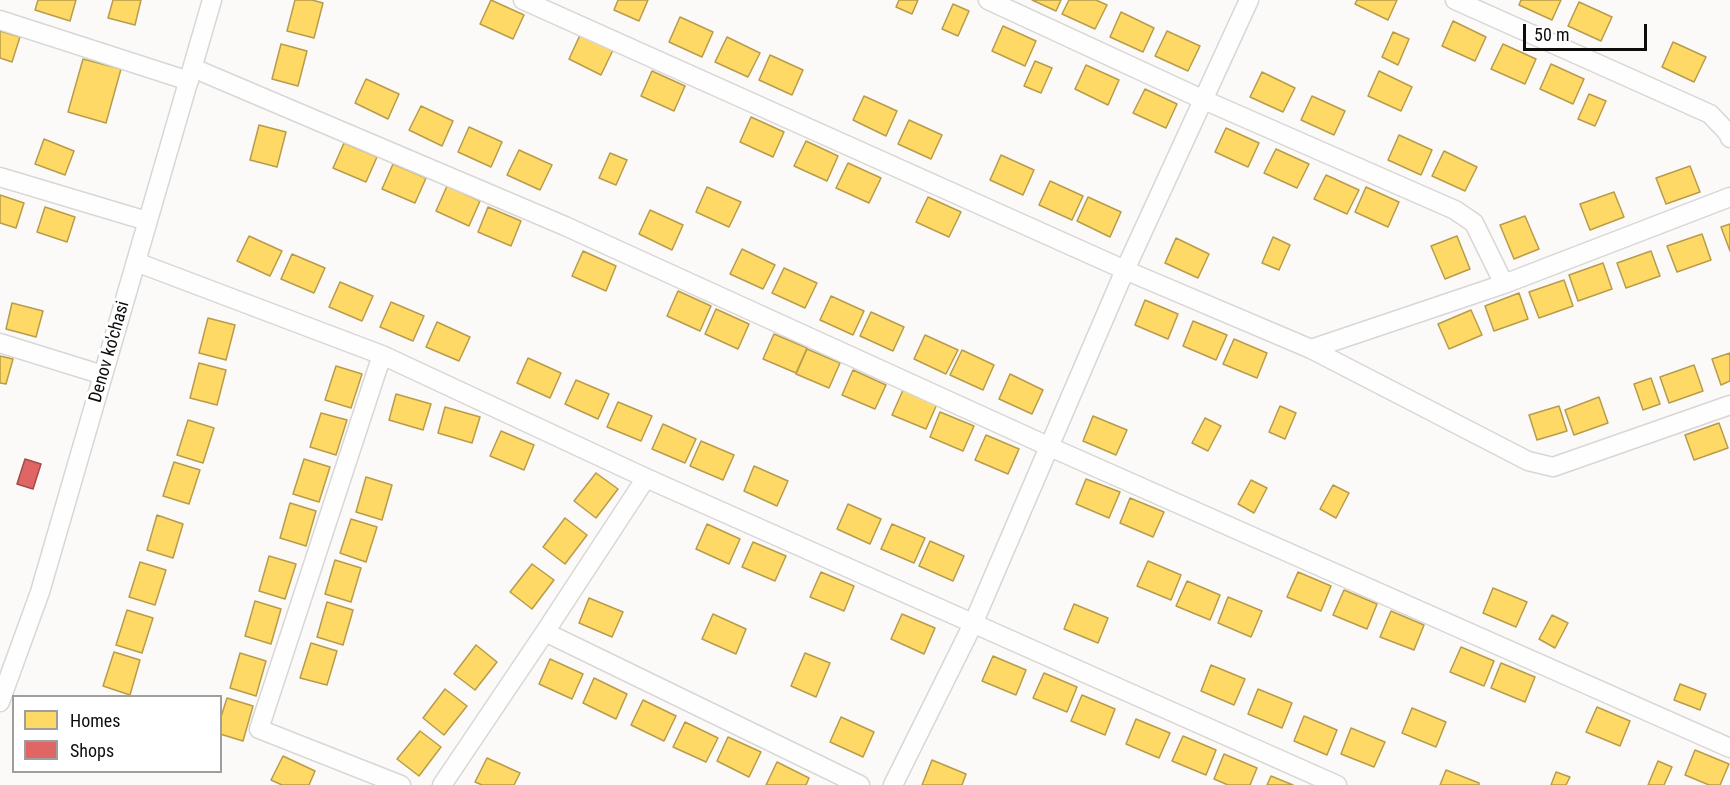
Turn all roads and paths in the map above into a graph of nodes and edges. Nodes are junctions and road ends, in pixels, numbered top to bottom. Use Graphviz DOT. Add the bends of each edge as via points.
graph roads {
  1 [pos="212,0"];
  2 [pos="523,0"];
  3 [pos="988,0"];
  4 [pos="1249,0"];
  5 [pos="1455,0"];
  6 [pos="0,20"];
  7 [pos="191,75"];
  8 [pos="1204,100"];
  9 [pos="1730,138"];
  10 [pos="0,177"];
  11 [pos="1730,197"];
  12 [pos="147,221"];
  13 [pos="136,262"];
  14 [pos="1125,270"];
  15 [pos="1504,284"];
  16 [pos="0,344"];
  17 [pos="1311,350"];
  18 [pos="382,355"];
  19 [pos="103,375"];
  20 [pos="1730,405"];
  21 [pos="1050,447"];
  22 [pos="646,478"];
  23 [pos="973,624"];
  24 [pos="545,632"];
  25 [pos="0,702"];
  26 [pos="1730,748"];
  27 [pos="401,785"];
  28 [pos="442,785"];
  29 [pos="860,785"];
  30 [pos="893,785"];
  31 [pos="1337,785"];
  1 -- 7 [label="street, Denov ko'chasi"];
  2 -- 14 [label="street"];
  3 -- 8 [label="street"];
  4 -- 8 [label="street"];
  5 -- 9 [label="street" via="1710,114"];
  6 -- 7 [label="street"];
  7 -- 12 [label="street, Denov ko'chasi"];
  7 -- 21 [label="street" via="564,226"];
  8 -- 14 [label="street"];
  8 -- 15 [label="street" via="1455,210 1474,223"];
  10 -- 12 [label="street"];
  11 -- 15 [label="street"];
  12 -- 13 [label="street, Denov ko'chasi"];
  13 -- 18 [label="street"];
  13 -- 19 [label="street, Denov ko'chasi"];
  14 -- 17 [label="street"];
  14 -- 21 [label="street"];
  15 -- 17 [label="street"];
  16 -- 19 [label="street"];
  17 -- 20 [label="street" via="1527,461 1553,467"];
  18 -- 22 [label="street"];
  18 -- 27 [label="street" via="259,729"];
  19 -- 25 [label="street, Denov ko'chasi" via="40,592"];
  21 -- 23 [label="street"];
  21 -- 26 [label="street"];
  22 -- 23 [label="street"];
  22 -- 24 [label="street"];
  23 -- 30 [label="street"];
  23 -- 31 [label="street"];
  24 -- 28 [label="street"];
  24 -- 29 [label="street"];
}
